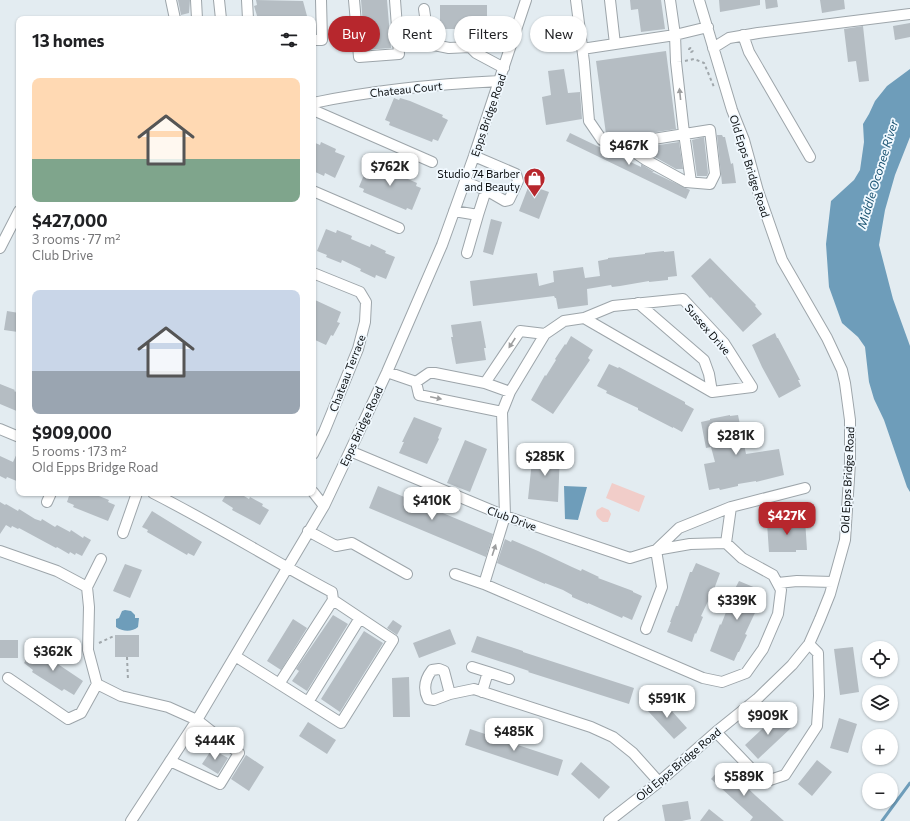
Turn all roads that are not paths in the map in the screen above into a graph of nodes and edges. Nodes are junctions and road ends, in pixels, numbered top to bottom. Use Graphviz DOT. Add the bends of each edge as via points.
graph roads {
  1 [pos="171,0"];
  2 [pos="196,0"];
  3 [pos="219,0"];
  4 [pos="247,0"];
  5 [pos="321,0"];
  6 [pos="354,0"];
  7 [pos="395,0"];
  8 [pos="526,0"];
  9 [pos="576,0"];
  10 [pos="610,0"];
  11 [pos="670,0"];
  12 [pos="699,0"];
  13 [pos="424,9"];
  14 [pos="910,14"];
  15 [pos="174,16"];
  16 [pos="197,16"];
  17 [pos="221,16"];
  18 [pos="248,16"];
  19 [pos="578,16"];
  20 [pos="708,27"];
  21 [pos="674,34"];
  22 [pos="743,35"];
  23 [pos="316,40"];
  24 [pos="615,44"];
  25 [pos="587,47"];
  26 [pos="713,48"];
  27 [pos="582,52"];
  28 [pos="504,68"];
  29 [pos="500,81"];
  30 [pos="316,102"];
  31 [pos="316,111"];
  32 [pos="684,133"];
  33 [pos="622,144"];
  34 [pos="474,156"];
  35 [pos="810,157"];
  36 [pos="432,162"];
  37 [pos="465,182"];
  38 [pos="691,182"];
  39 [pos="486,190"];
  40 [pos="316,192"];
  41 [pos="454,211"];
  42 [pos="478,215"];
  43 [pos="16,217"];
  44 [pos="399,228"];
  45 [pos="0,248"];
  46 [pos="468,253"];
  47 [pos="316,274"];
  48 [pos="638,303"];
  49 [pos="584,318"];
  50 [pos="545,334"];
  51 [pos="387,372"];
  52 [pos="416,382"];
  53 [pos="485,383"];
  54 [pos="510,392"];
  55 [pos="712,392"];
  56 [pos="502,412"];
  57 [pos="0,429"];
  58 [pos="16,435"];
  59 [pos="316,448"];
  60 [pos="350,451"];
  61 [pos="805,488"];
  62 [pos="136,496"];
  63 [pos="160,496"];
  64 [pos="316,496"];
  65 [pos="324,506"];
  66 [pos="731,507"];
  67 [pos="505,516"];
  68 [pos="308,531"];
  69 [pos="123,533"];
  70 [pos="726,543"];
  71 [pos="656,550"];
  72 [pos="0,551"];
  73 [pos="100,559"];
  74 [pos="287,568"];
  75 [pos="407,574"];
  76 [pos="455,574"];
  77 [pos="833,582"];
  78 [pos="778,583"];
  79 [pos="484,584"];
  80 [pos="87,586"];
  81 [pos="333,600"];
  82 [pos="360,618"];
  83 [pos="646,629"];
  84 [pos="809,644"];
  85 [pos="235,656"];
  86 [pos="472,667"];
  87 [pos="488,672"];
  88 [pos="8,678"];
  89 [pos="509,679"];
  90 [pos="97,684"];
  91 [pos="280,684"];
  92 [pos="482,692"];
  93 [pos="450,694"];
  94 [pos="308,702"];
  95 [pos="198,720"];
  96 [pos="716,732"];
  97 [pos="170,761"];
  98 [pos="659,782"];
  99 [pos="131,821"];
  100 [pos="609,821"];
  1 -- 15 [label="street"];
  2 -- 16 [label="street"];
  3 -- 17 [label="street"];
  4 -- 18 [label="street"];
  5 -- 23 [label="street" via="322,40"];
  6 -- 7 [label="street" via="359,57 399,54"];
  8 -- 28 [label="street, Epps Bridge Road"];
  9 -- 19 [label="street"];
  10 -- 24 [label="street"];
  11 -- 21 [label="street"];
  12 -- 20 [label="street, Old Epps Bridge Road"];
  13 -- 28 [label="street" via="428,44 449,48 470,47"];
  14 -- 22 [label="street"];
  20 -- 21 [label="street"];
  20 -- 26 [label="street, Old Epps Bridge Road"];
  21 -- 24 [label="street"];
  32 -- 21 [label="street, one-way"];
  22 -- 26 [label="street" via="729,38"];
  22 -- 35 [label="street" via="749,52"];
  24 -- 25 [label="street"];
  26 -- 77 [label="street, Old Epps Bridge Road" via="782,260 827,338 842,370 845,383 850,420 847,516 845,540"];
  27 -- 33 [label="street" via="589,121 602,140"];
  28 -- 29 [label="street, Epps Bridge Road"];
  29 -- 30 [label="street, Chateau Court" via="384,90"];
  29 -- 34 [label="street, Epps Bridge Road"];
  31 -- 36 [label="street"];
  32 -- 33 [label="street"];
  32 -- 38 [label="street"];
  32 -- 38 [label="street" via="710,130 715,174 710,184"];
  33 -- 38 [label="street" via="646,160 686,182"];
  34 -- 37 [label="street, Epps Bridge Road"];
  34 -- 39 [label="street" via="516,174 518,181 509,200 505,201"];
  37 -- 39 [label="street"];
  37 -- 41 [label="street, Epps Bridge Road"];
  39 -- 42 [label="street"];
  40 -- 44 [label="street"];
  41 -- 42 [label="street"];
  41 -- 51 [label="street, Epps Bridge Road"];
  42 -- 46 [label="street"];
  43 -- 45 [label="street"];
  47 -- 59 [label="street, Chateau Terrace" via="360,292 366,302 365,322 358,349"];
  48 -- 49 [label="street, Sussex Drive" via="614,306"];
  48 -- 55 [label="street" via="704,360"];
  48 -- 55 [label="street, Sussex Drive" via="683,299 724,343 752,387"];
  49 -- 50 [label="street, Sussex Drive" via="564,321"];
  49 -- 55 [label="street"];
  50 -- 53 [label="street, one-way" via="520,332"];
  50 -- 54 [label="street, Sussex Drive"];
  51 -- 52 [label="street"];
  51 -- 60 [label="street, Epps Bridge Road"];
  52 -- 53 [label="street" via="429,372"];
  52 -- 56 [label="street, one-way" via="419,395"];
  53 -- 54 [label="street"];
  54 -- 56 [label="street, Sussex Drive"];
  56 -- 67 [label="street"];
  57 -- 58 [label="street"];
  60 -- 65 [label="street, Epps Bridge Road"];
  60 -- 67 [label="street, Club Drive"];
  61 -- 66 [label="street, Club Drive"];
  62 -- 69 [label="street"];
  63 -- 74 [label="street"];
  64 -- 65 [label="street"];
  65 -- 68 [label="street, Epps Bridge Road"];
  66 -- 70 [label="street"];
  66 -- 71 [label="street, Club Drive" via="679,528"];
  67 -- 71 [label="street, Club Drive" via="630,558"];
  79 -- 67 [label="street, one-way"];
  68 -- 74 [label="street, Epps Bridge Road"];
  68 -- 75 [label="street" via="336,546 352,543"];
  70 -- 71 [label="street, Club Drive" via="690,544"];
  70 -- 78 [label="street" via="742,558 773,575"];
  71 -- 83 [label="street" via="662,587"];
  72 -- 80 [label="street" via="57,571"];
  73 -- 80 [label="street"];
  74 -- 81 [label="street" via="332,592"];
  74 -- 85 [label="street, Epps Bridge Road"];
  76 -- 79 [label="street"];
  77 -- 78 [label="street"];
  77 -- 84 [label="street, Old Epps Bridge Road"];
  78 -- 79 [label="street" via="781,590 778,614 763,649 746,673 722,682 703,678"];
  80 -- 90 [label="street" via="88,650"];
  81 -- 82 [label="street"];
  81 -- 91 [label="street"];
  82 -- 94 [label="street"];
  82 -- 94 [label="street" via="393,640 341,723"];
  84 -- 96 [label="street, Old Epps Bridge Road" via="792,665 757,699"];
  84 -- 96 [label="street" via="818,653 817,726 786,775 764,782"];
  85 -- 91 [label="street"];
  85 -- 95 [label="street, Epps Bridge Road"];
  86 -- 87 [label="street"];
  87 -- 89 [label="street"];
  87 -- 92 [label="street"];
  88 -- 90 [label="street" via="68,719 80,713"];
  90 -- 95 [label="street" via="121,696 168,707"];
  91 -- 94 [label="street"];
  92 -- 93 [label="street" via="474,690"];
  92 -- 98 [label="street" via="613,737 633,753"];
  95 -- 97 [label="street, Epps Bridge Road"];
  95 -- 97 [label="street" via="239,752 220,784"];
  96 -- 98 [label="street, Old Epps Bridge Road"];
  97 -- 99 [label="street, Epps Bridge Road"];
  98 -- 100 [label="street, Old Epps Bridge Road"];
}
